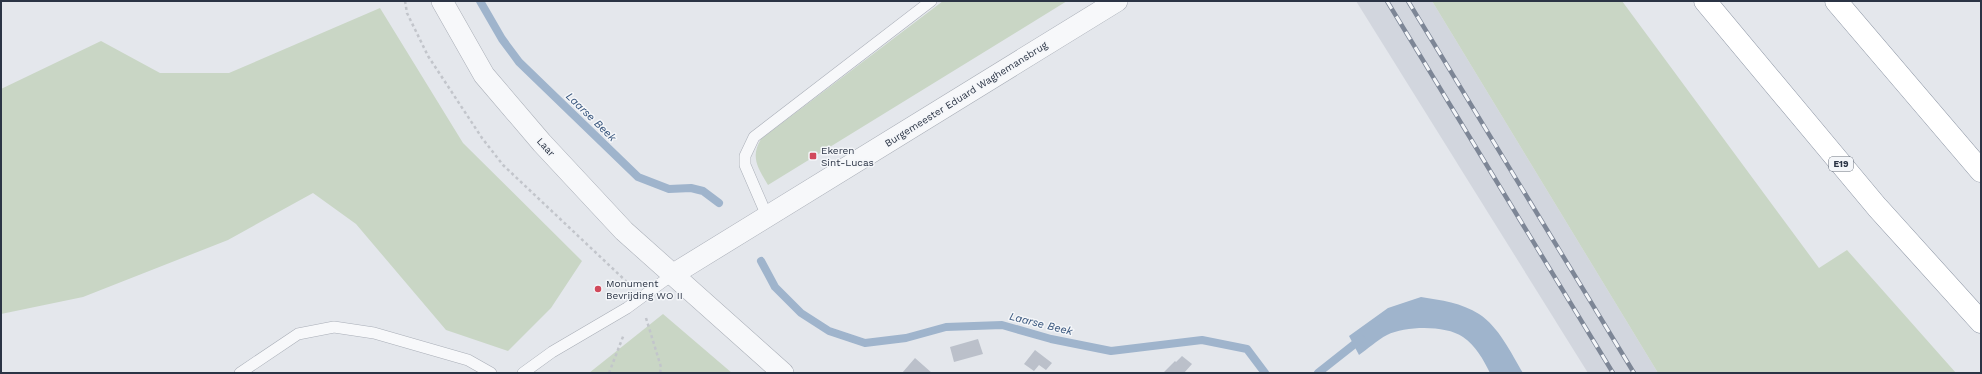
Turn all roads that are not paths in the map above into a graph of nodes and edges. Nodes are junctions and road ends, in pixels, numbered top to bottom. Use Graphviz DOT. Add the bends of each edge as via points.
graph roads {
  1 [pos="442,1"];
  2 [pos="931,1"];
  3 [pos="1117,1"];
  4 [pos="1705,1"];
  5 [pos="1836,1"];
  6 [pos="1981,171"];
  7 [pos="768,216"];
  8 [pos="672,275"];
  9 [pos="1981,322"];
  10 [pos="240,373"];
  11 [pos="490,373"];
  12 [pos="523,373"];
  13 [pos="783,373"];
  1 -- 8 [label="street, Laar" via="484,75 542,143 624,231"];
  2 -- 7 [label="lane" via="754,137 745,156 745,165"];
  3 -- 7 [label="street, Burgemeester Eduard Waghemansbrug"];
  4 -- 9 [label="highway, E19" via="1877,207"];
  5 -- 6 [label="highway"];
  7 -- 8 [label="street, Burgemeester Eduard Waghemansbrug"];
  8 -- 12 [label="lane" via="627,308 552,352"];
  8 -- 13 [label="street, Laar"];
  10 -- 11 [label="lane" via="298,334 334,326 374,333 468,360"];
}
